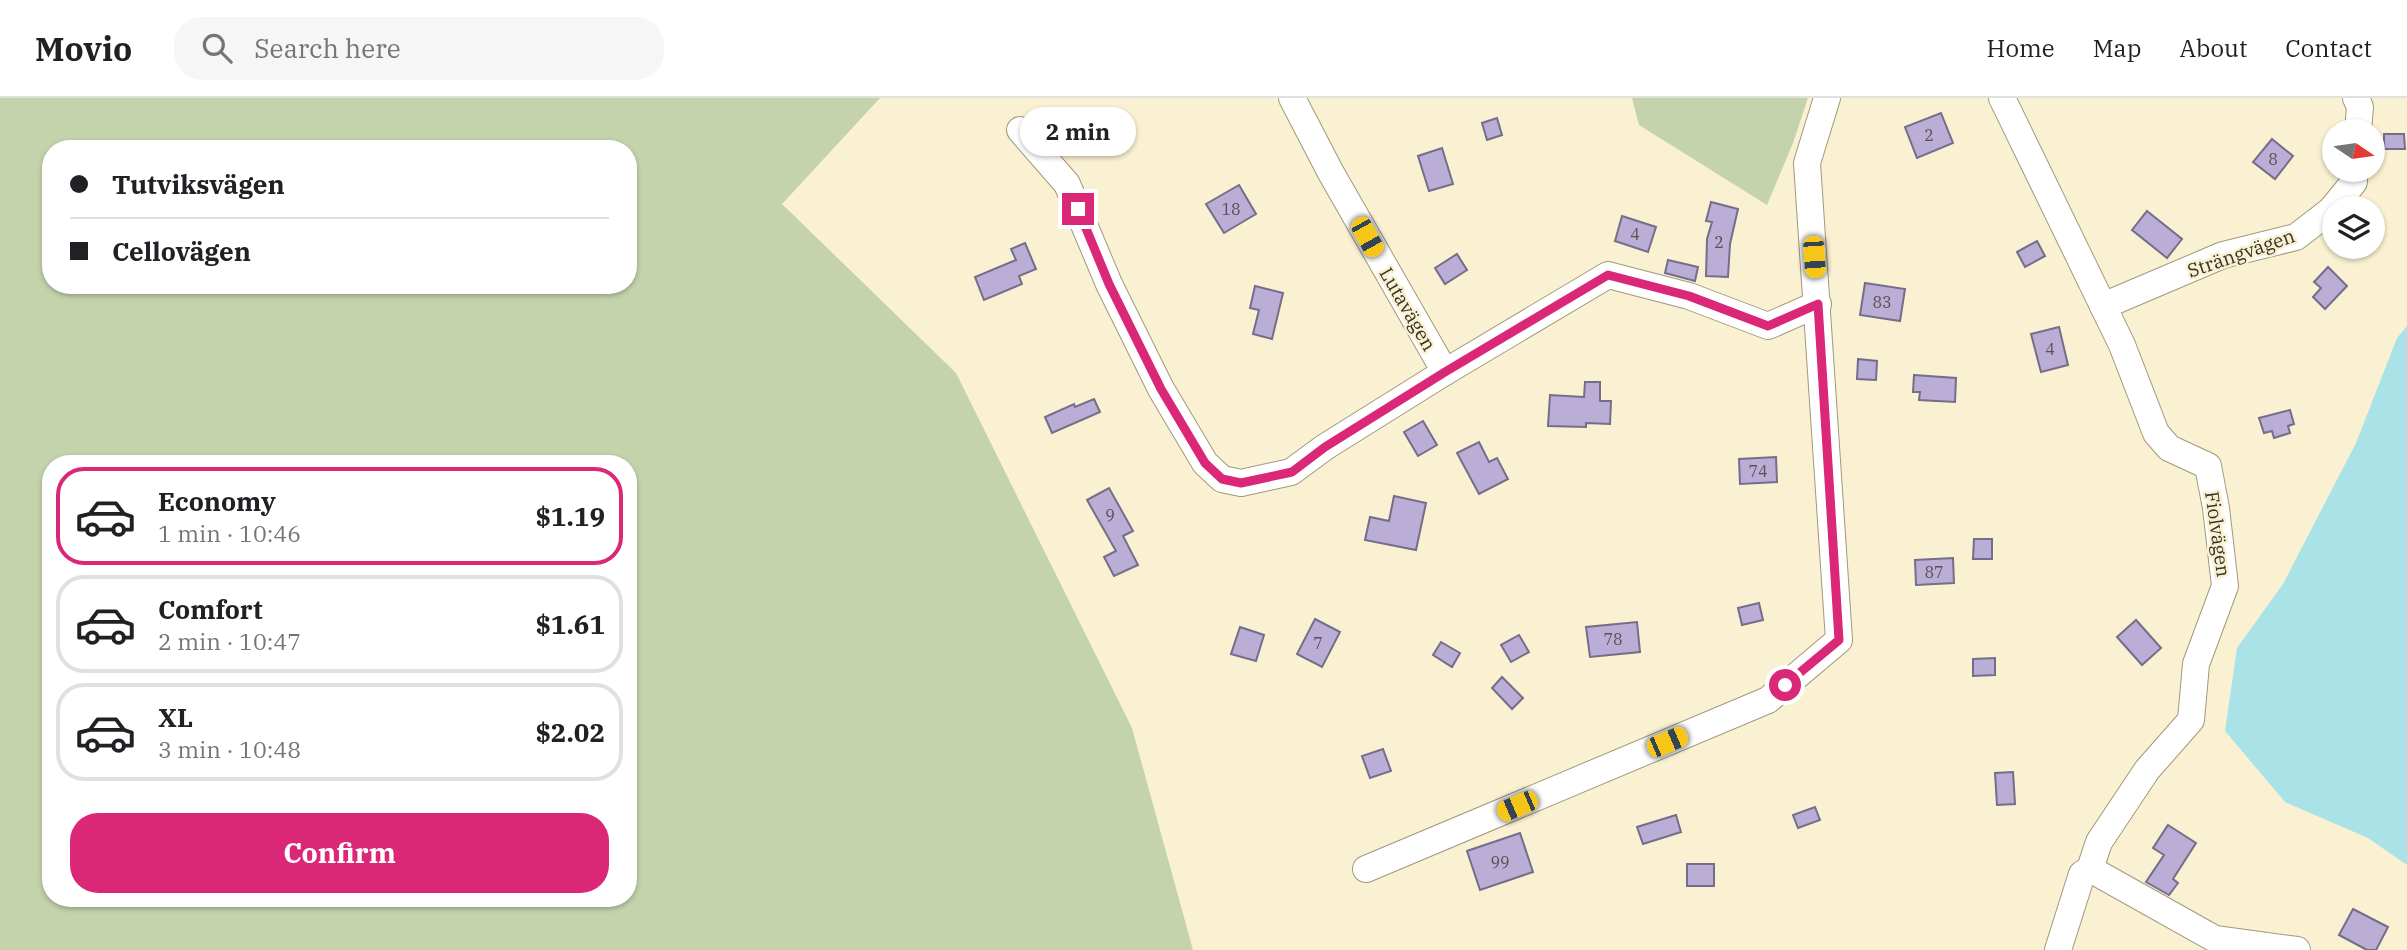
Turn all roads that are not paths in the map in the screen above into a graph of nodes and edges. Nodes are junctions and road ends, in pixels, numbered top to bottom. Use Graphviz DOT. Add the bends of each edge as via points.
graph roads {
  1 [pos="1292,98"];
  2 [pos="1827,98"];
  3 [pos="2002,98"];
  4 [pos="2356,98"];
  5 [pos="2359,119"];
  6 [pos="1020,130"];
  7 [pos="2354,182"];
  8 [pos="1818,304"];
  9 [pos="2103,306"];
  10 [pos="1445,372"];
  11 [pos="1366,869"];
  12 [pos="2090,869"];
  13 [pos="2058,950"];
  14 [pos="2297,950"];
  1 -- 10 [label="street, Lutavägen"];
  2 -- 8 [label="street" via="1807,163"];
  3 -- 9 [label="street, Fiolvägen"];
  4 -- 5 [label="street"];
  6 -- 10 [label="street" via="1067,184 1109,284 1161,389 1205,463 1222,479 1241,483 1292,472"];
  7 -- 9 [label="street, Strängvägen" via="2331,210 2296,237 2223,255"];
  8 -- 10 [label="street" via="1768,326 1689,296 1608,275"];
  8 -- 11 [label="street" via="1839,640 1768,700"];
  9 -- 12 [label="street, Fiolvägen" via="2157,433 2169,448 2208,467 2225,586 2196,664 2191,720 2147,770 2099,842"];
  12 -- 13 [label="street, Fiolvägen" via="2082,874"];
  12 -- 14 [label="street" via="2215,939"];
}
